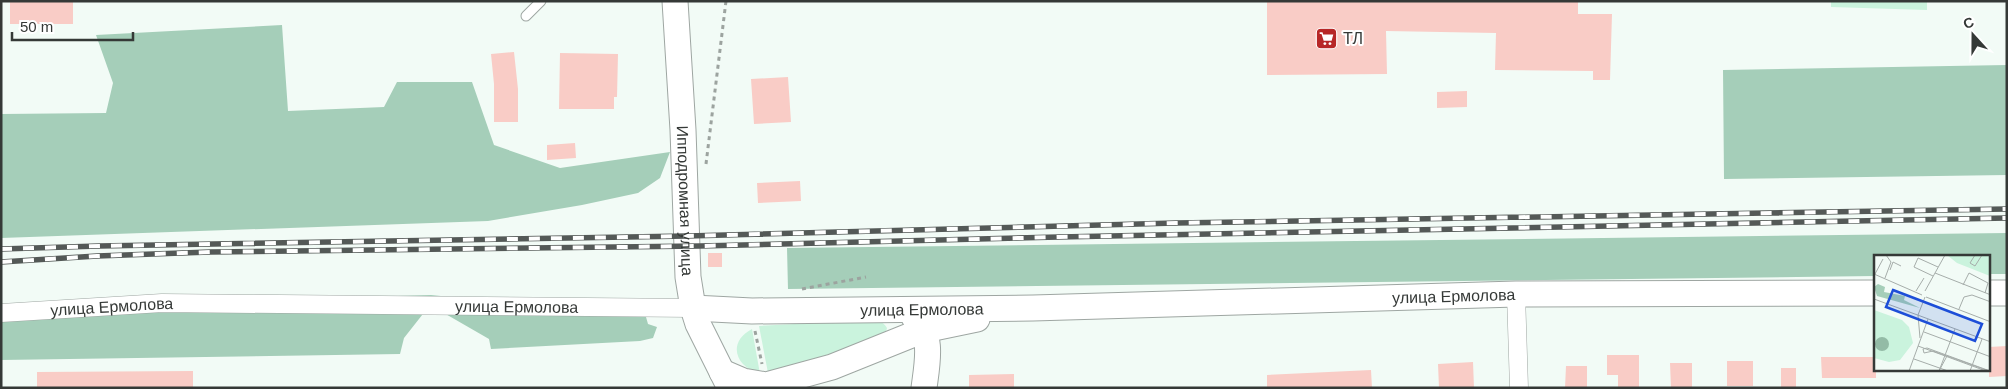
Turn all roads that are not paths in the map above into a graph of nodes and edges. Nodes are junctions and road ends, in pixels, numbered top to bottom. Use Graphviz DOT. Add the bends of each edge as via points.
graph roads {
  1 [pos="541,1"];
  2 [pos="674,2"];
  3 [pos="526,16"];
  4 [pos="1874,293"];
  5 [pos="1990,293"];
  6 [pos="2007,293"];
  7 [pos="1516,294"];
  8 [pos="693,308"];
  9 [pos="898,308"];
  10 [pos="1033,308"];
  11 [pos="1,313"];
  12 [pos="924,330"];
  13 [pos="726,380"];
  14 [pos="924,388"];
  15 [pos="1519,388"];
  1 -- 3 [label="lane"];
  2 -- 8 [label="street, Ипподромная улица" via="688,277"];
  4 -- 7 [label="street, улица Ермолова"];
  5 -- 6 [label="street"];
  7 -- 10 [label="street, улица Ермолова"];
  7 -- 15 [label="street"];
  8 -- 9 [label="street, улица Ермолова" via="752,312"];
  8 -- 11 [label="street, улица Ермолова" via="162,303"];
  8 -- 13 [label="street, Ипподромная улица"];
  9 -- 10 [label="street, улица Ермолова"];
  9 -- 12 [label="street" via="913,316"];
  10 -- 12 [label="street, улица Ермолова"];
  12 -- 13 [label="street, улица Ермолова" via="832,367 766,385"];
  12 -- 14 [label="street" via="928,344"];
}
